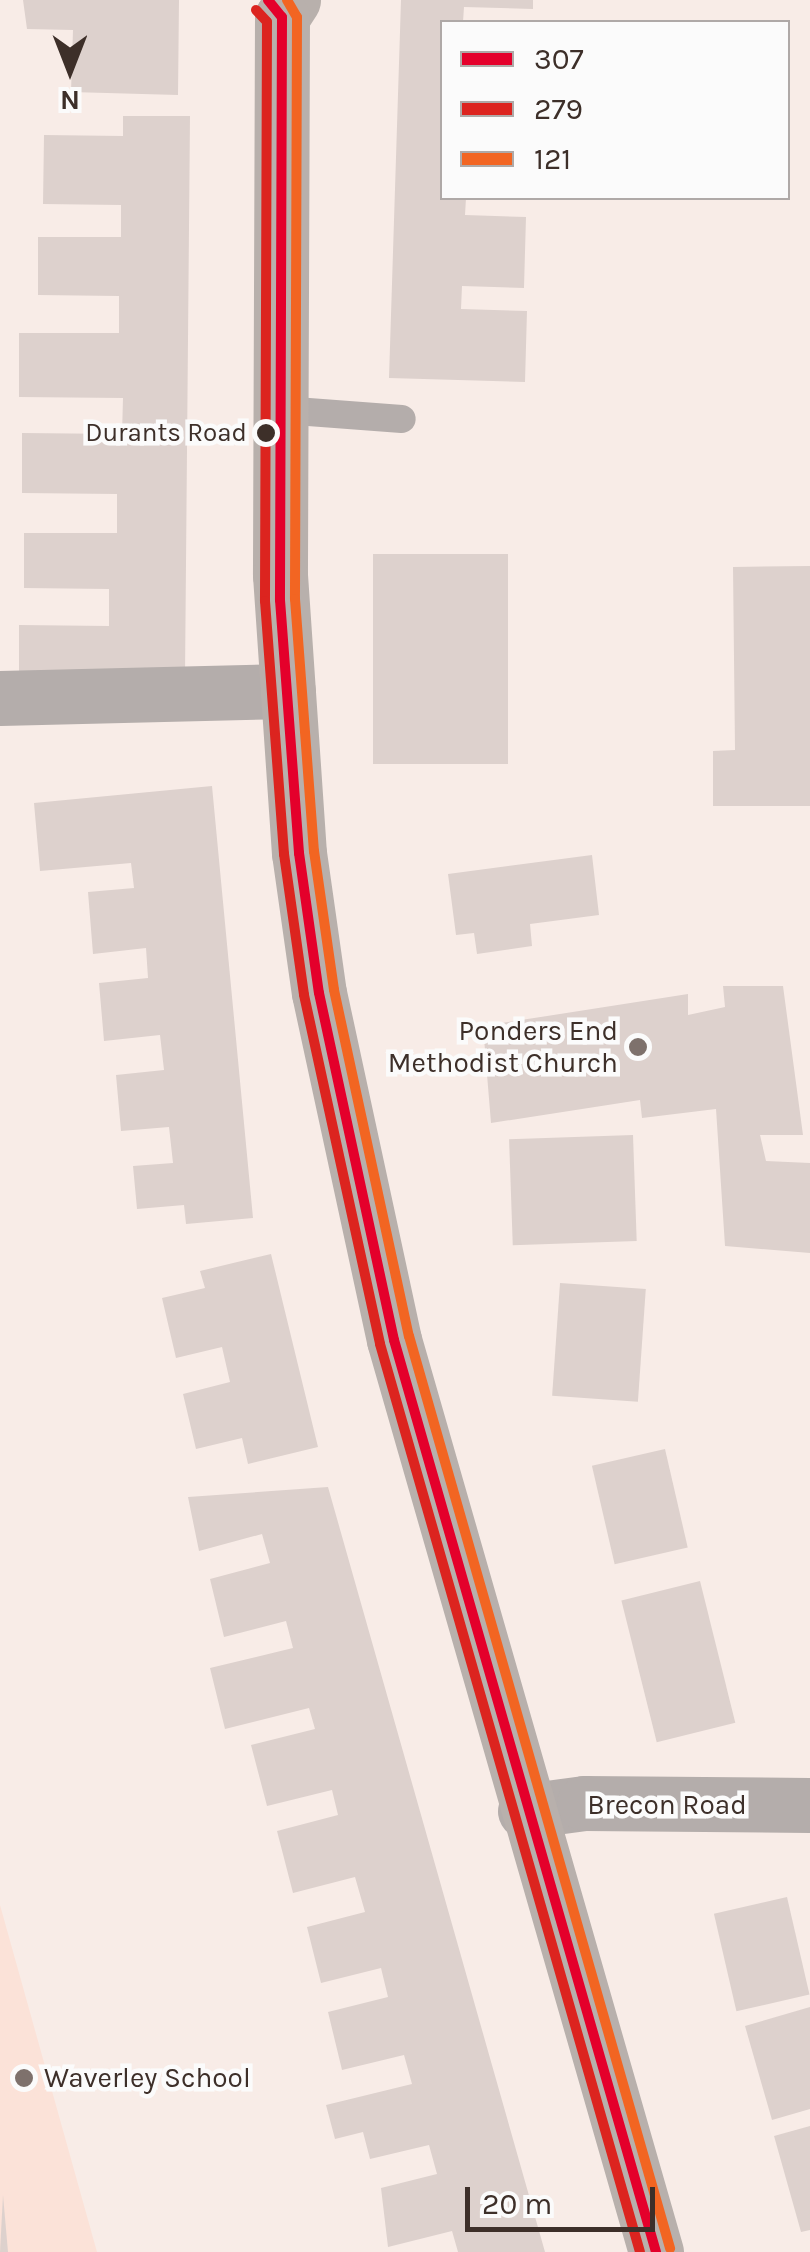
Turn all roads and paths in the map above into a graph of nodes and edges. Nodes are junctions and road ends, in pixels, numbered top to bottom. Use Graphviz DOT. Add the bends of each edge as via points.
graph roads {
  1 [pos="281,5"];
  2 [pos="282,410"];
  3 [pos="402,420"];
  4 [pos="288,691"];
  5 [pos="0,698"];
  6 [pos="810,1806"];
  7 [pos="525,1812"];
  8 [pos="656,2252"];
  1 -- 2 [label="main road"];
  2 -- 3 [label="lane"];
  2 -- 4 [label="main road" via="280,600"];
  4 -- 5 [label="street"];
  4 -- 7 [label="main road" via="311,940 362,1212"];
  6 -- 7 [label="street, Brecon Road" via="584,1803"];
  7 -- 8 [label="main road"];
}
